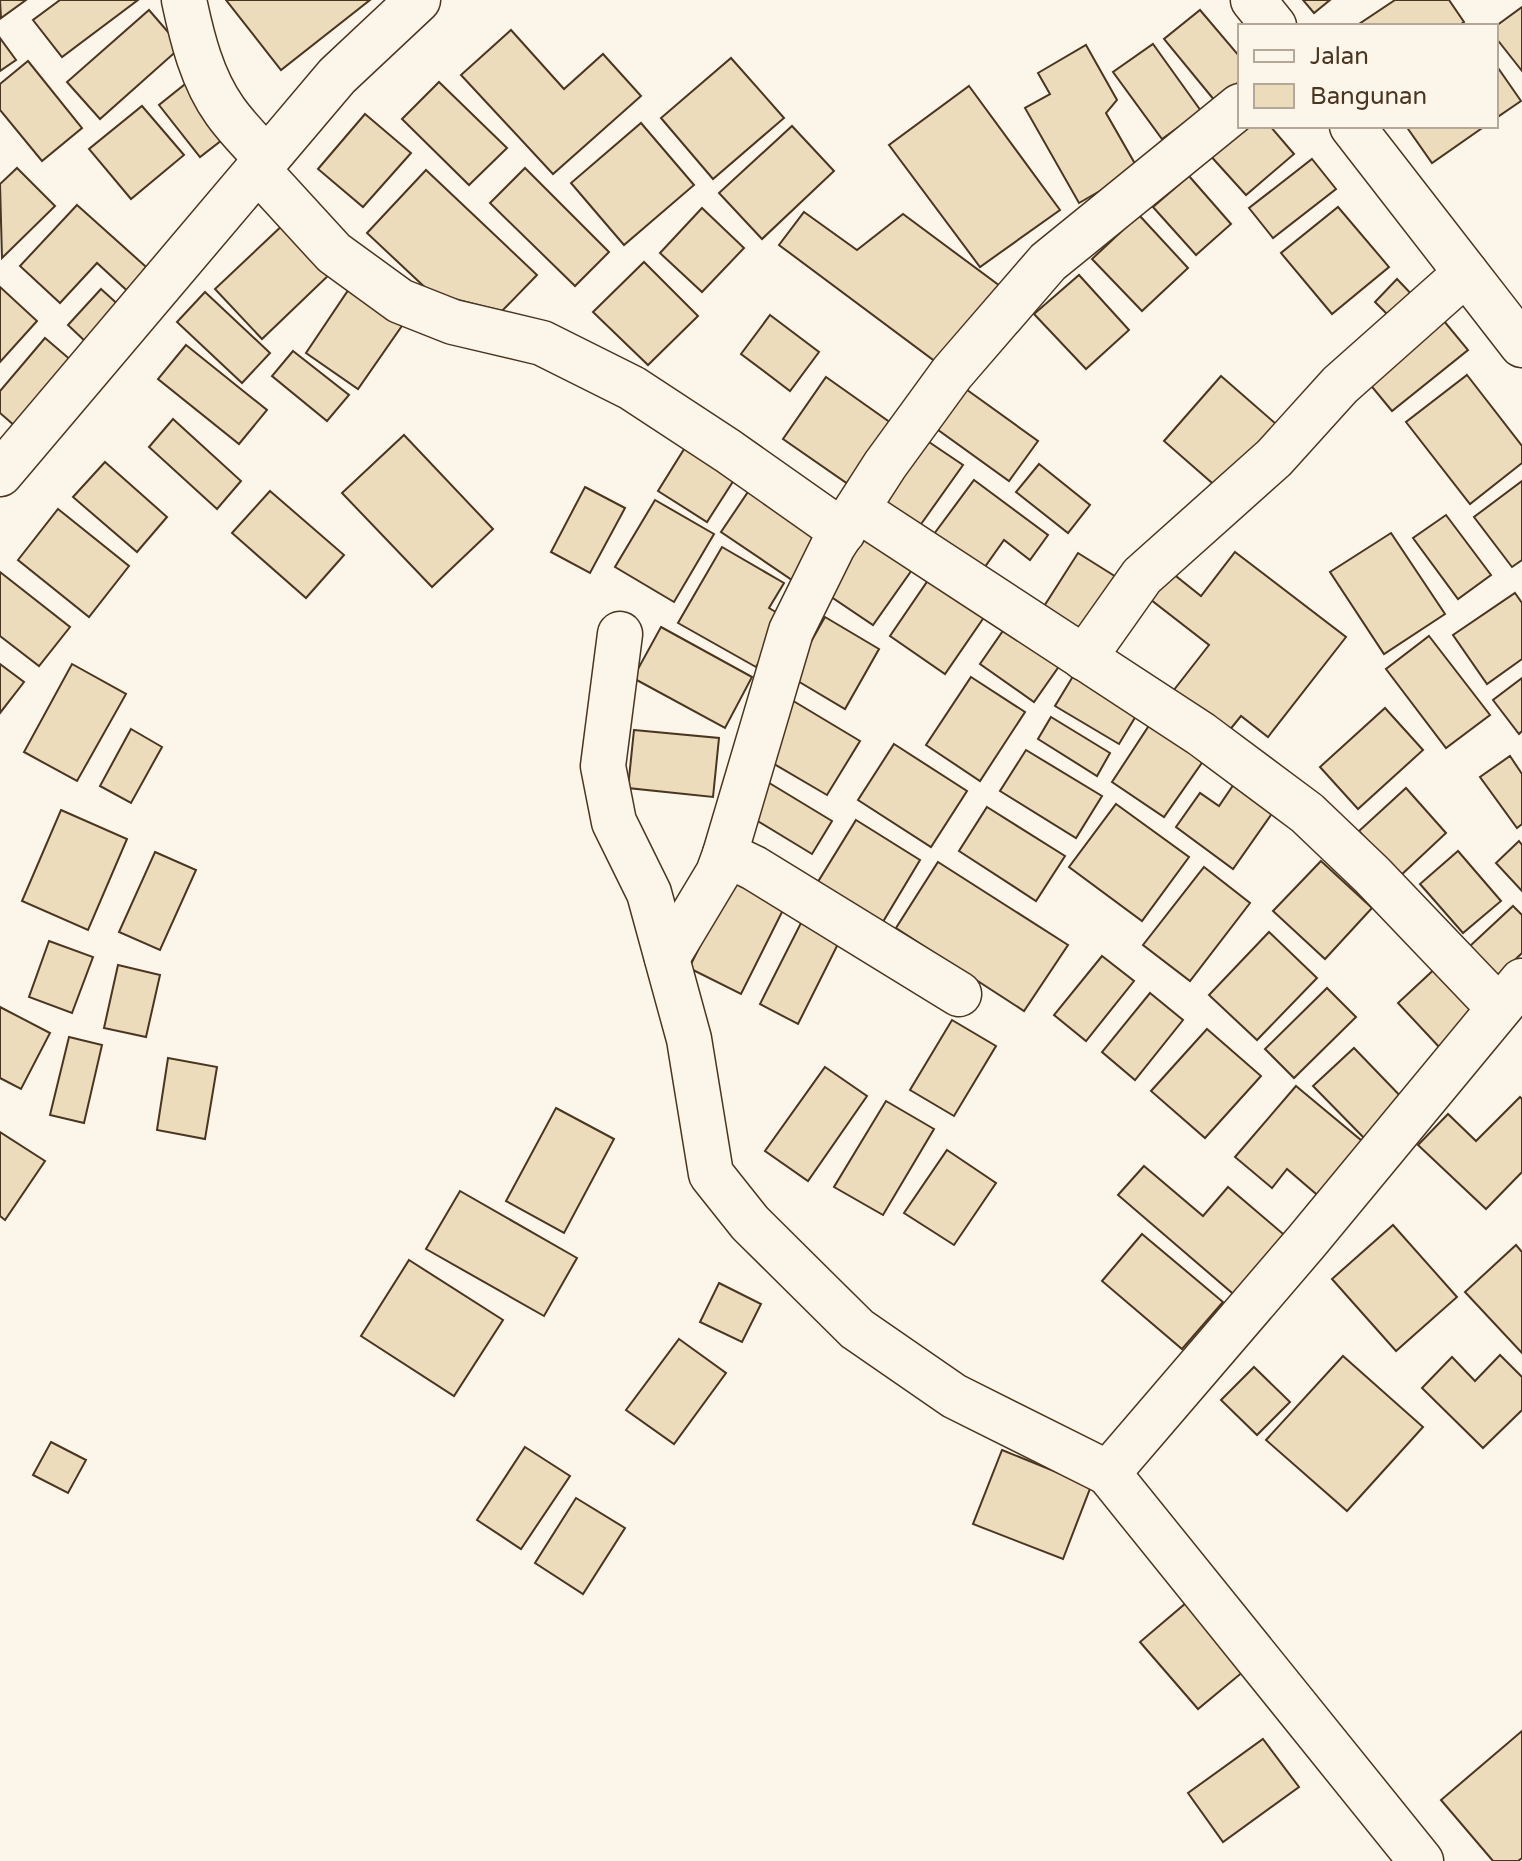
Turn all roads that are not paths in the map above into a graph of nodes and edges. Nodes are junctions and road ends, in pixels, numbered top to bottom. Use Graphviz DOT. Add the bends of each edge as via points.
graph roads {
  1 [pos="184,0"];
  2 [pos="418,0"];
  3 [pos="1253,0"];
  4 [pos="1272,24"];
  5 [pos="1238,108"];
  6 [pos="1354,128"];
  7 [pos="262,164"];
  8 [pos="1466,273"];
  9 [pos="1522,345"];
  10 [pos="0,474"];
  11 [pos="850,520"];
  12 [pos="620,634"];
  13 [pos="1084,658"];
  14 [pos="725,854"];
  15 [pos="667,958"];
  16 [pos="959,994"];
  17 [pos="1510,994"];
  18 [pos="1108,1473"];
  19 [pos="1421,1861"];
  1 -- 7 [label="street" via="213,91"];
  2 -- 7 [label="street" via="337,76"];
  3 -- 4 [label="street"];
  5 -- 11 [label="street" via="1048,262 952,373"];
  6 -- 8 [label="street"];
  7 -- 10 [label="street"];
  7 -- 11 [label="street" via="334,253 400,301 453,322 542,343 632,388 728,451"];
  8 -- 9 [label="street"];
  8 -- 13 [label="street" via="1340,385 1274,458 1142,576"];
  11 -- 13 [label="street"];
  11 -- 14 [label="street" via="791,631"];
  12 -- 15 [label="street" via="603,766 614,822 649,893"];
  13 -- 17 [label="street" via="1201,734 1307,813"];
  14 -- 15 [label="street"];
  14 -- 16 [label="street"];
  15 -- 18 [label="street" via="689,1039 711,1174 750,1223 857,1329 954,1396"];
  17 -- 18 [label="street"];
  18 -- 19 [label="street"];
}
